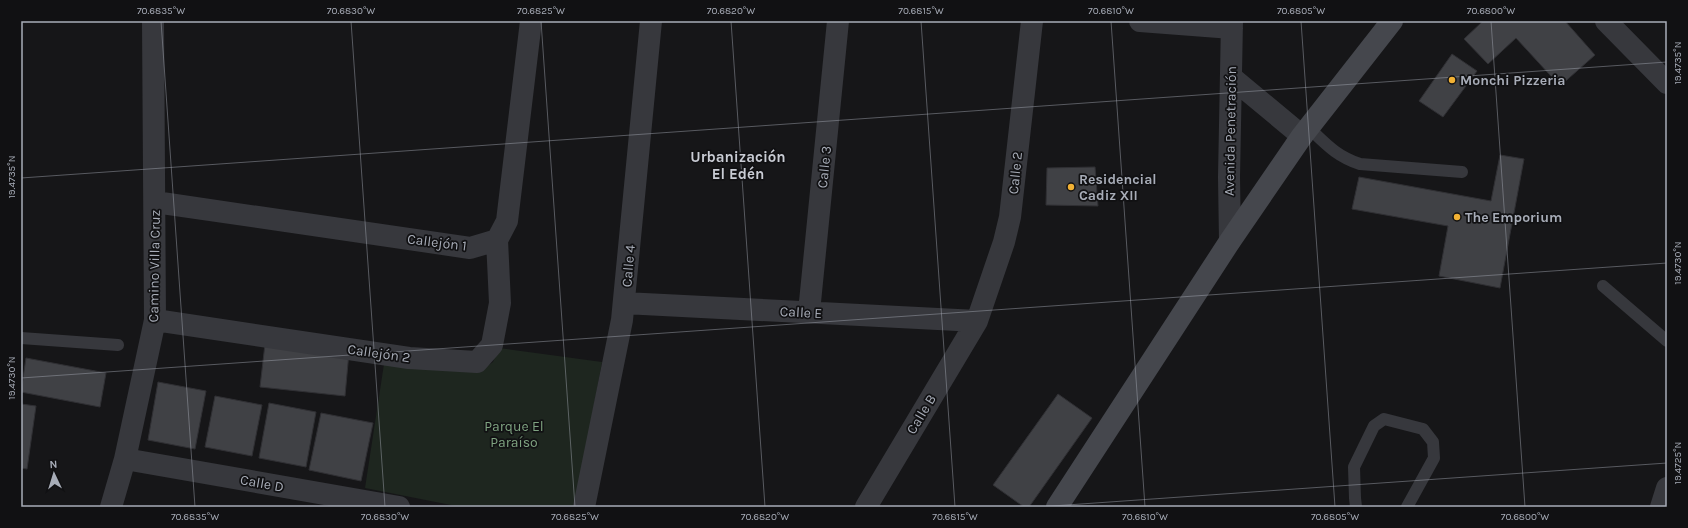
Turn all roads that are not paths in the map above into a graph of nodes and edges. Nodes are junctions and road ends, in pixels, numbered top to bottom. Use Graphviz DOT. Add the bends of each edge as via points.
graph roads {
  1 [pos="153,21"];
  2 [pos="531,21"];
  3 [pos="651,21"];
  4 [pos="838,21"];
  5 [pos="1032,21"];
  6 [pos="1140,21"];
  7 [pos="1392,21"];
  8 [pos="1606,21"];
  9 [pos="1232,24"];
  10 [pos="1231,77"];
  11 [pos="1667,83"];
  12 [pos="1305,131"];
  13 [pos="1462,172"];
  14 [pos="155,202"];
  15 [pos="497,240"];
  16 [pos="1230,241"];
  17 [pos="1603,286"];
  18 [pos="624,303"];
  19 [pos="809,312"];
  20 [pos="155,320"];
  21 [pos="977,321"];
  22 [pos="21,338"];
  23 [pos="1667,341"];
  24 [pos="118,345"];
  25 [pos="125,459"];
  26 [pos="1667,488"];
  27 [pos="111,507"];
  28 [pos="399,507"];
  29 [pos="584,507"];
  30 [pos="866,507"];
  31 [pos="1057,507"];
  32 [pos="1356,507"];
  33 [pos="1407,507"];
  34 [pos="1661,507"];
  1 -- 14 [label="street, Camino Villa Cruz"];
  2 -- 15 [label="street" via="507,221"];
  3 -- 18 [label="street, Calle 4"];
  4 -- 19 [label="street, Calle 3"];
  5 -- 21 [label="street, Calle 2" via="1010,217"];
  6 -- 9 [label="street"];
  7 -- 12 [label="main road"];
  8 -- 11 [label="street"];
  9 -- 10 [label="street, Avenida Penetración"];
  10 -- 12 [label="street"];
  10 -- 16 [label="street, Avenida Penetración"];
  12 -- 13 [label="lane" via="1345,159 1360,164"];
  12 -- 16 [label="main road"];
  14 -- 15 [label="street, Callejón 1" via="470,248"];
  14 -- 20 [label="street, Camino Villa Cruz"];
  15 -- 20 [label="street, Callejón 2" via="500,303 492,345 477,362 409,358"];
  16 -- 31 [label="main road"];
  17 -- 23 [label="lane"];
  18 -- 19 [label="street, Calle E"];
  18 -- 29 [label="street, Calle 4"];
  19 -- 21 [label="street, Calle E"];
  20 -- 25 [label="street, Camino Villa Cruz"];
  21 -- 30 [label="street, Calle B"];
  22 -- 24 [label="lane"];
  25 -- 27 [label="street, Camino Villa Cruz"];
  25 -- 28 [label="street, Calle D"];
  26 -- 34 [label="street"];
  32 -- 33 [label="lane" via="1354,467 1374,426 1384,420 1423,429 1433,442 1434,458"];
}
